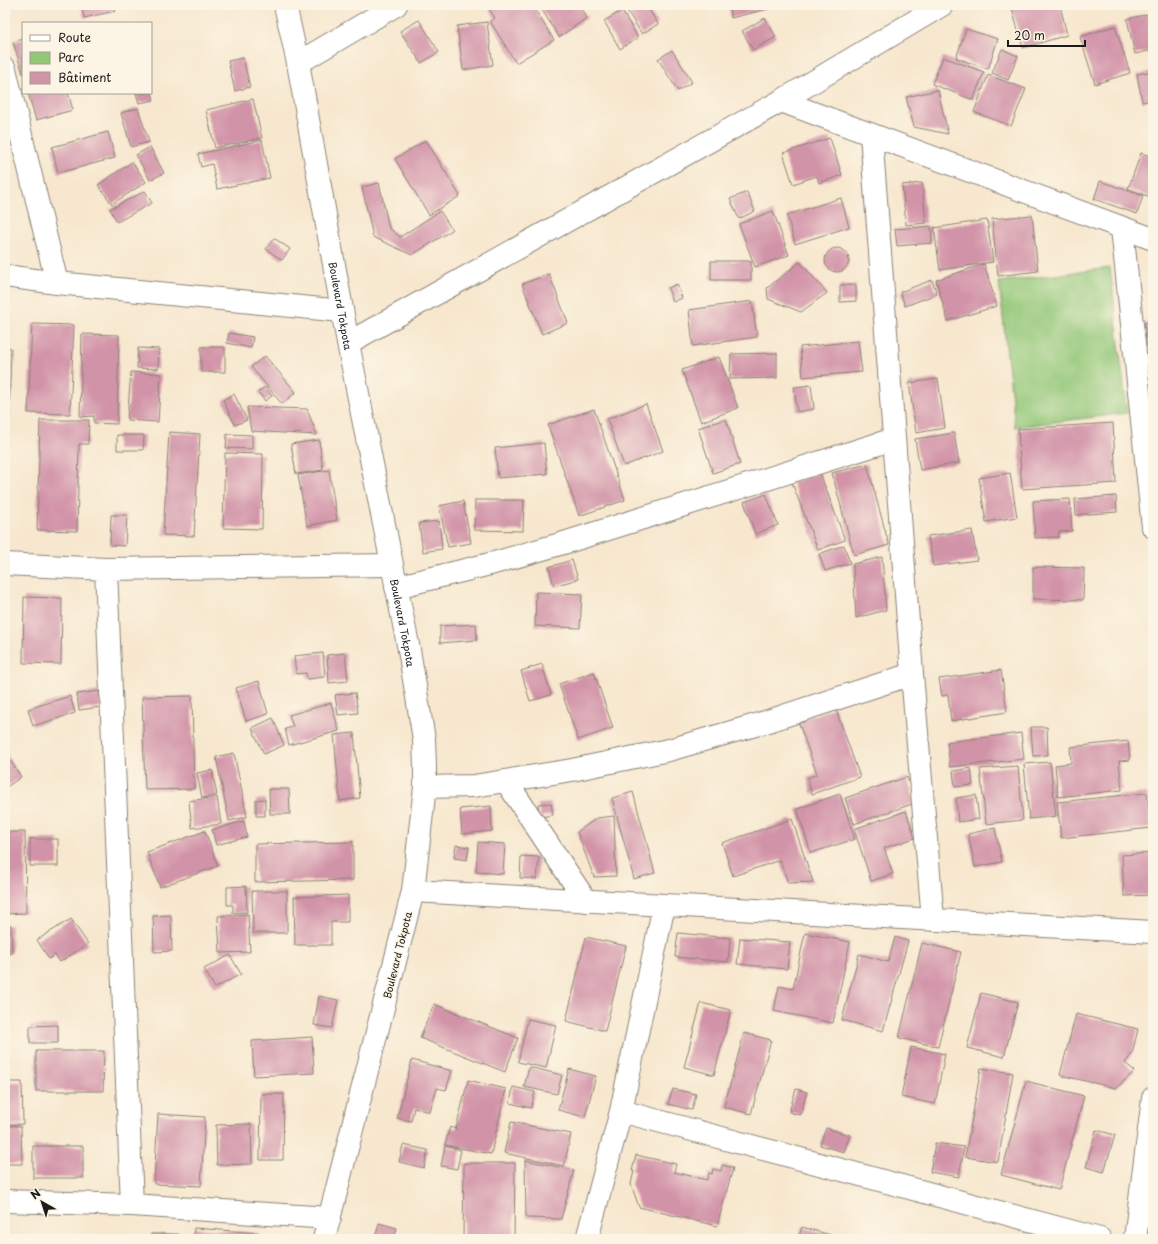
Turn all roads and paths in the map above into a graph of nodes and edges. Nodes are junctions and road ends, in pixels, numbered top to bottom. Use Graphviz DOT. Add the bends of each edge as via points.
graph roads {
  1 [pos="285,5"];
  2 [pos="396,5"];
  3 [pos="942,5"];
  4 [pos="298,63"];
  5 [pos="5,69"];
  6 [pos="781,101"];
  7 [pos="871,134"];
  8 [pos="1122,228"];
  9 [pos="1153,239"];
  10 [pos="5,276"];
  11 [pos="57,284"];
  12 [pos="342,311"];
  13 [pos="348,342"];
  14 [pos="894,439"];
  15 [pos="1153,527"];
  16 [pos="5,564"];
  17 [pos="391,564"];
  18 [pos="106,569"];
  19 [pos="396,587"];
  20 [pos="912,674"];
  21 [pos="506,781"];
  22 [pos="425,787"];
  23 [pos="413,891"];
  24 [pos="586,901"];
  25 [pos="664,905"];
  26 [pos="933,920"];
  27 [pos="1153,932"];
  28 [pos="1153,1098"];
  29 [pos="621,1111"];
  30 [pos="5,1201"];
  31 [pos="132,1206"];
  32 [pos="330,1218"];
  33 [pos="324,1239"];
  34 [pos="587,1239"];
  35 [pos="1100,1239"];
  36 [pos="1135,1239"];
  1 -- 4 [label="street, Boulevard Tokpota"];
  2 -- 4 [label="street"];
  3 -- 6 [label="street"];
  4 -- 12 [label="street, Boulevard Tokpota"];
  5 -- 11 [label="street"];
  6 -- 7 [label="street"];
  6 -- 13 [label="street"];
  7 -- 8 [label="street"];
  7 -- 14 [label="street"];
  8 -- 9 [label="street"];
  8 -- 15 [label="street"];
  10 -- 11 [label="street"];
  11 -- 12 [label="street"];
  12 -- 13 [label="street, Boulevard Tokpota"];
  13 -- 17 [label="street, Boulevard Tokpota"];
  14 -- 19 [label="street" via="567,542"];
  14 -- 20 [label="street"];
  16 -- 18 [label="street"];
  17 -- 18 [label="street"];
  17 -- 19 [label="street, Boulevard Tokpota"];
  18 -- 31 [label="street"];
  19 -- 22 [label="street, Boulevard Tokpota" via="424,739"];
  20 -- 21 [label="street" via="759,724 669,750"];
  20 -- 26 [label="street"];
  21 -- 22 [label="street" via="474,786"];
  21 -- 24 [label="street"];
  22 -- 23 [label="street, Boulevard Tokpota"];
  23 -- 24 [label="street"];
  23 -- 32 [label="street, Boulevard Tokpota"];
  24 -- 25 [label="street"];
  25 -- 26 [label="street"];
  25 -- 29 [label="street"];
  26 -- 27 [label="street"];
  28 -- 36 [label="street"];
  29 -- 34 [label="street"];
  29 -- 35 [label="street"];
  30 -- 31 [label="street"];
  31 -- 32 [label="street"];
  32 -- 33 [label="street, Boulevard Tokpota"];
}
